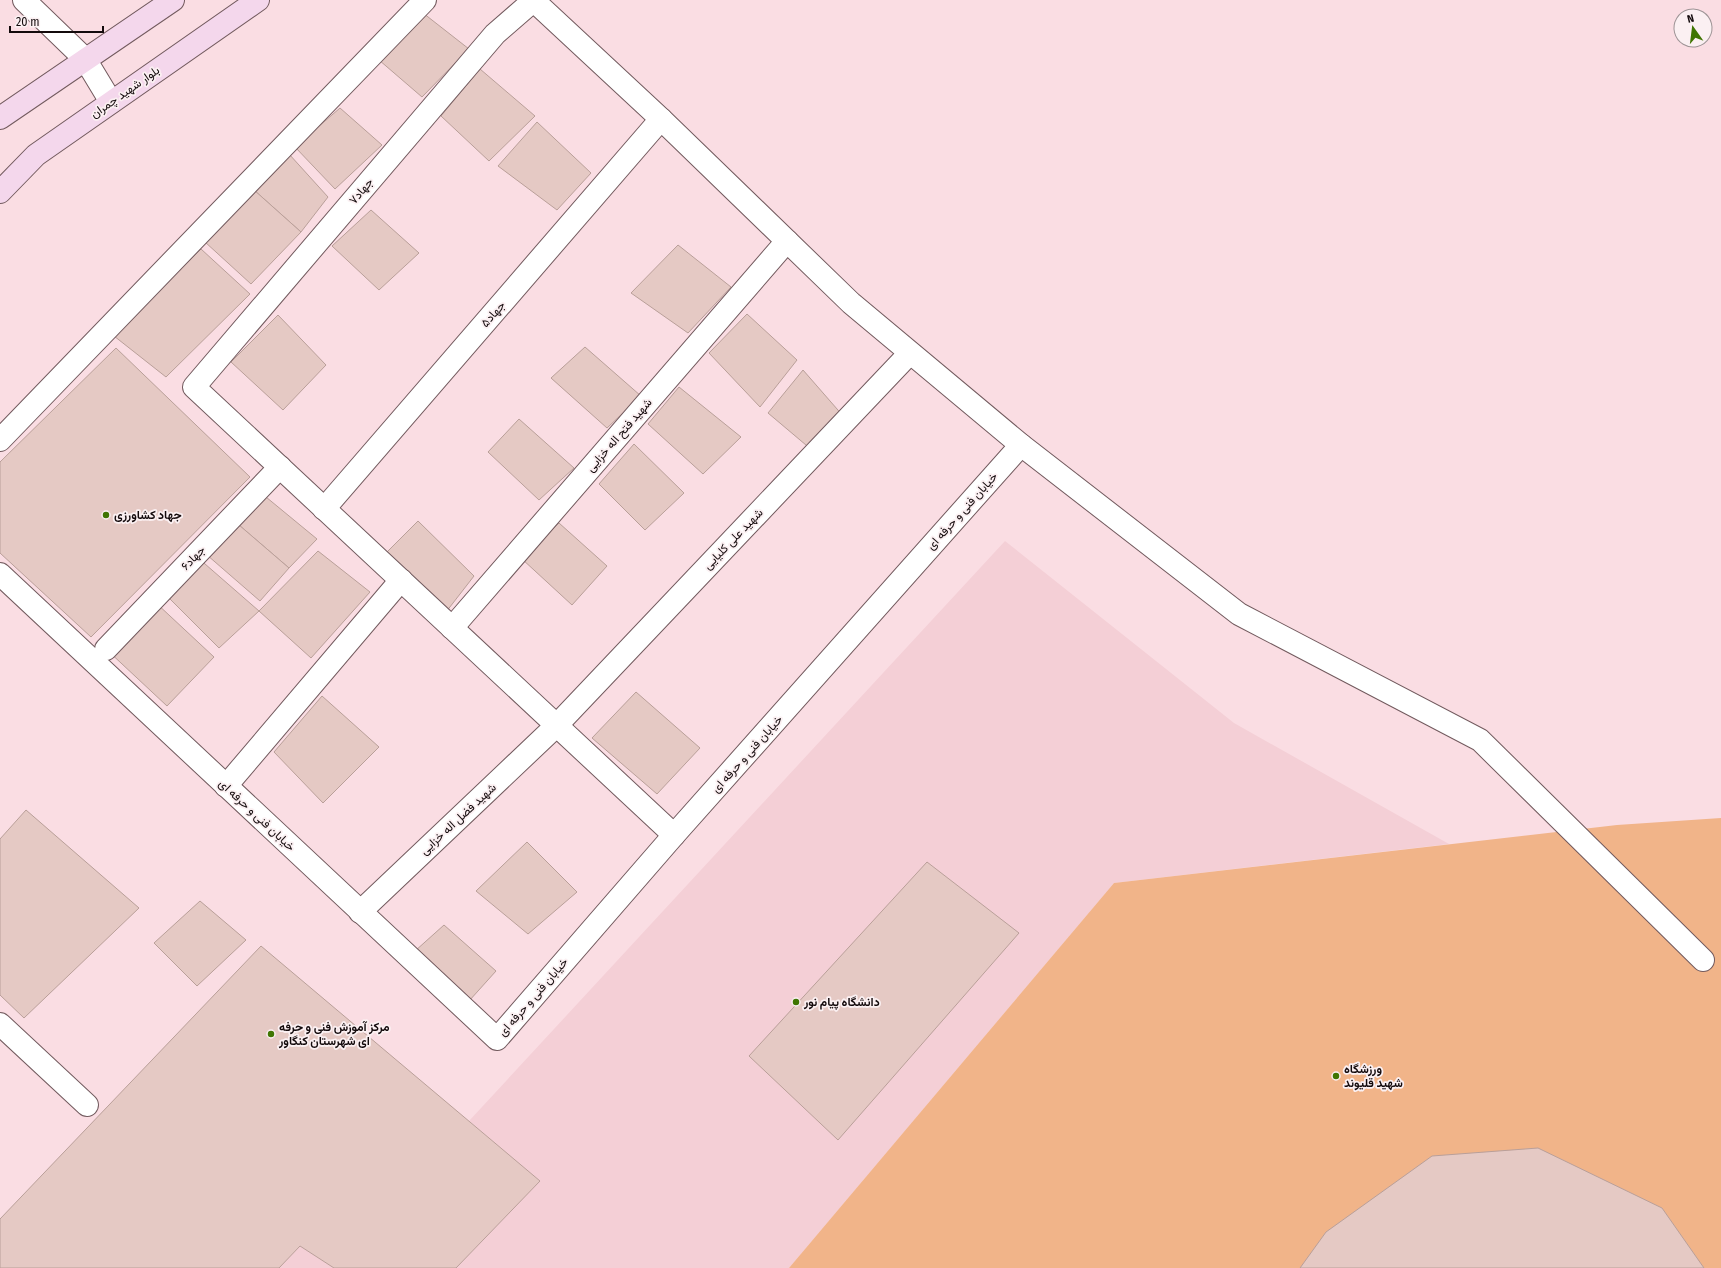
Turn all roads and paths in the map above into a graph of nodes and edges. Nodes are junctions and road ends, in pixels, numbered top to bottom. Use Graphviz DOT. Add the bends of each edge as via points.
graph roads {
  1 [pos="24,0"];
  2 [pos="173,0"];
  3 [pos="258,0"];
  4 [pos="426,0"];
  5 [pos="533,0"];
  6 [pos="85,59"];
  7 [pos="111,102"];
  8 [pos="0,118"];
  9 [pos="661,119"];
  10 [pos="0,192"];
  11 [pos="787,241"];
  12 [pos="910,353"];
  13 [pos="0,440"];
  14 [pos="1021,446"];
  15 [pos="280,467"];
  16 [pos="324,509"];
  17 [pos="0,574"];
  18 [pos="401,580"];
  19 [pos="452,628"];
  20 [pos="106,650"];
  21 [pos="556,726"];
  22 [pos="226,786"];
  23 [pos="674,836"];
  24 [pos="360,912"];
  25 [pos="1703,960"];
  26 [pos="0,1024"];
  27 [pos="87,1105"];
  1 -- 6 [label="street"];
  2 -- 6 [label="main road"];
  3 -- 7 [label="main road, بلوار شهید چمران"];
  4 -- 13 [label="street"];
  5 -- 9 [label="street"];
  5 -- 15 [label="street, جهاد۷" via="495,34 194,387"];
  6 -- 7 [label="street"];
  6 -- 8 [label="main road"];
  7 -- 10 [label="main road, بلوار شهید چمران" via="36,155"];
  9 -- 11 [label="street"];
  9 -- 16 [label="street, جهاد۵"];
  11 -- 12 [label="street" via="851,303"];
  11 -- 19 [label="street, شهید فتح اله خزایی"];
  12 -- 14 [label="street"];
  12 -- 21 [label="street, شهید علی کلیایی"];
  14 -- 23 [label="street, خیابان فنی و حرفه ای"];
  14 -- 25 [label="street" via="1239,614 1480,740"];
  15 -- 16 [label="street"];
  15 -- 20 [label="street, جهاد۶"];
  16 -- 18 [label="street"];
  17 -- 22 [label="street, خیابان فنی و حرفه ای"];
  18 -- 19 [label="street"];
  18 -- 22 [label="street"];
  19 -- 21 [label="street"];
  21 -- 23 [label="street"];
  21 -- 24 [label="street, شهید فضل اله خزایی"];
  22 -- 24 [label="street, خیابان فنی و حرفه ای"];
  23 -- 24 [label="street, خیابان فنی و حرفه ای" via="497,1039"];
  26 -- 27 [label="street"];
}
